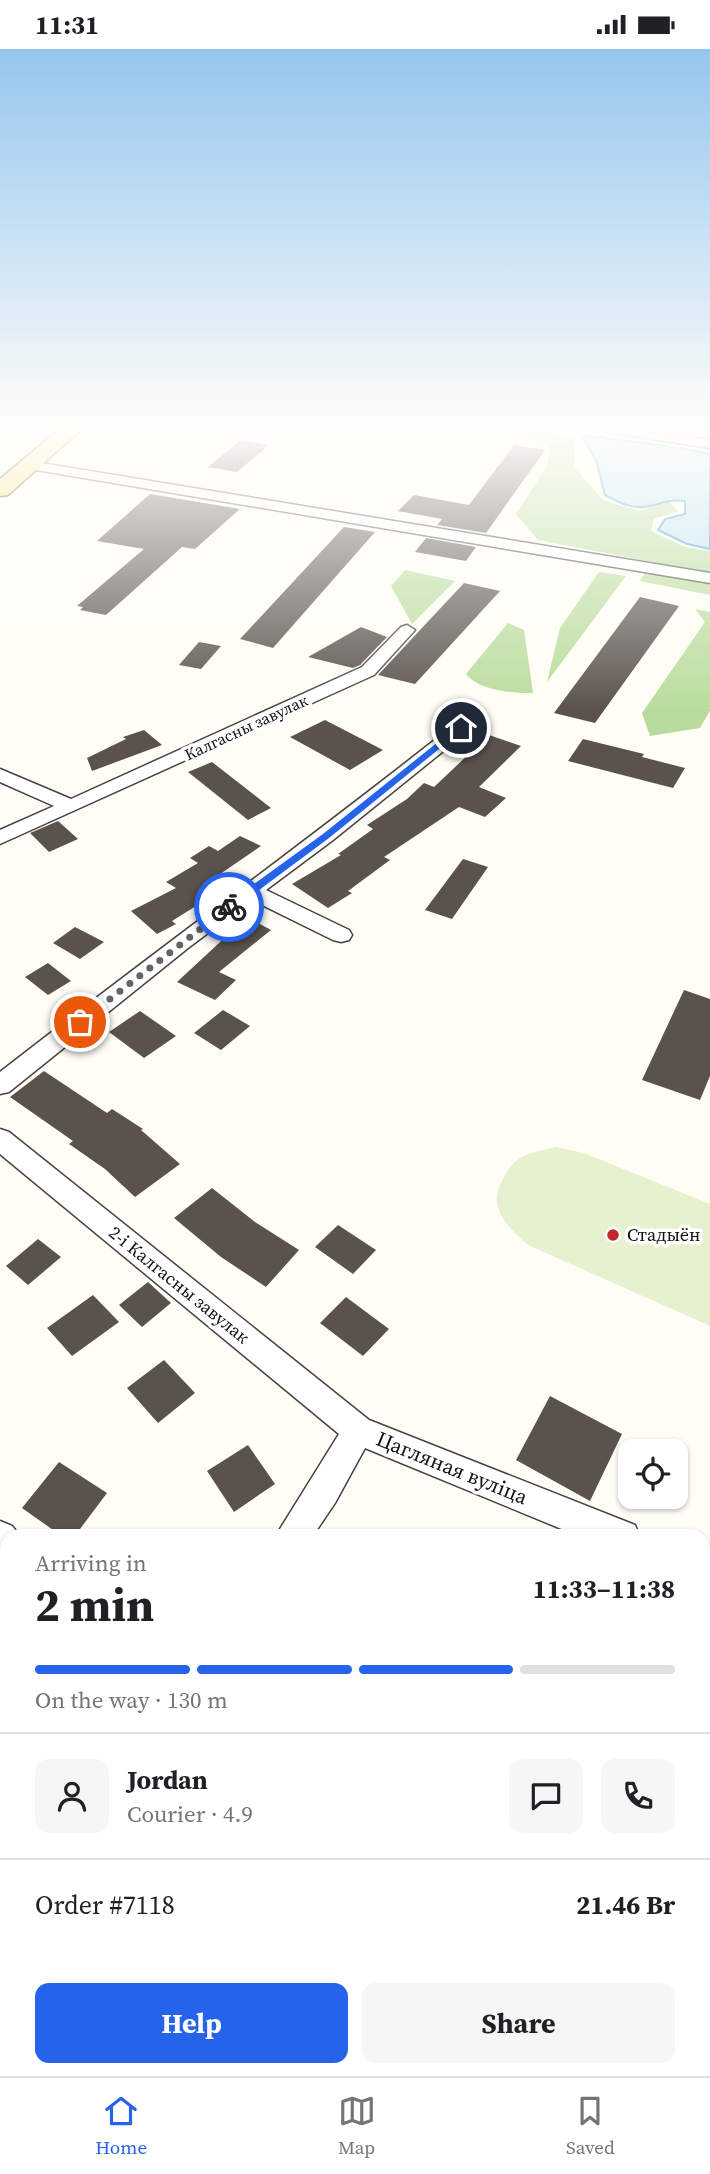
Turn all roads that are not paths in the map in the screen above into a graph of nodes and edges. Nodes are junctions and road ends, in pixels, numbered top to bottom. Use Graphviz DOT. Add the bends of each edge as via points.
graph roads {
  1 [pos="376,523"];
  2 [pos="710,578"];
  3 [pos="407,630"];
  4 [pos="461,728"];
  5 [pos="0,775"];
  6 [pos="71,806"];
  7 [pos="0,838"];
  8 [pos="250,891"];
  9 [pos="341,935"];
  10 [pos="0,1085"];
  11 [pos="0,1139"];
  12 [pos="358,1430"];
  13 [pos="298,1529"];
  14 [pos="603,1529"];
  1 -- 2 [label="street"];
  3 -- 6 [label="street, Калгасны завулак" via="368,671"];
  4 -- 8 [label="street"];
  5 -- 6 [label="street"];
  6 -- 7 [label="street, Калгасны завулак"];
  8 -- 9 [label="street"];
  8 -- 10 [label="street"];
  11 -- 12 [label="street, 2-і Калгасны завулак"];
  12 -- 13 [label="street, Цагляная вуліца"];
  12 -- 14 [label="street, Цагляная вуліца"];
}
